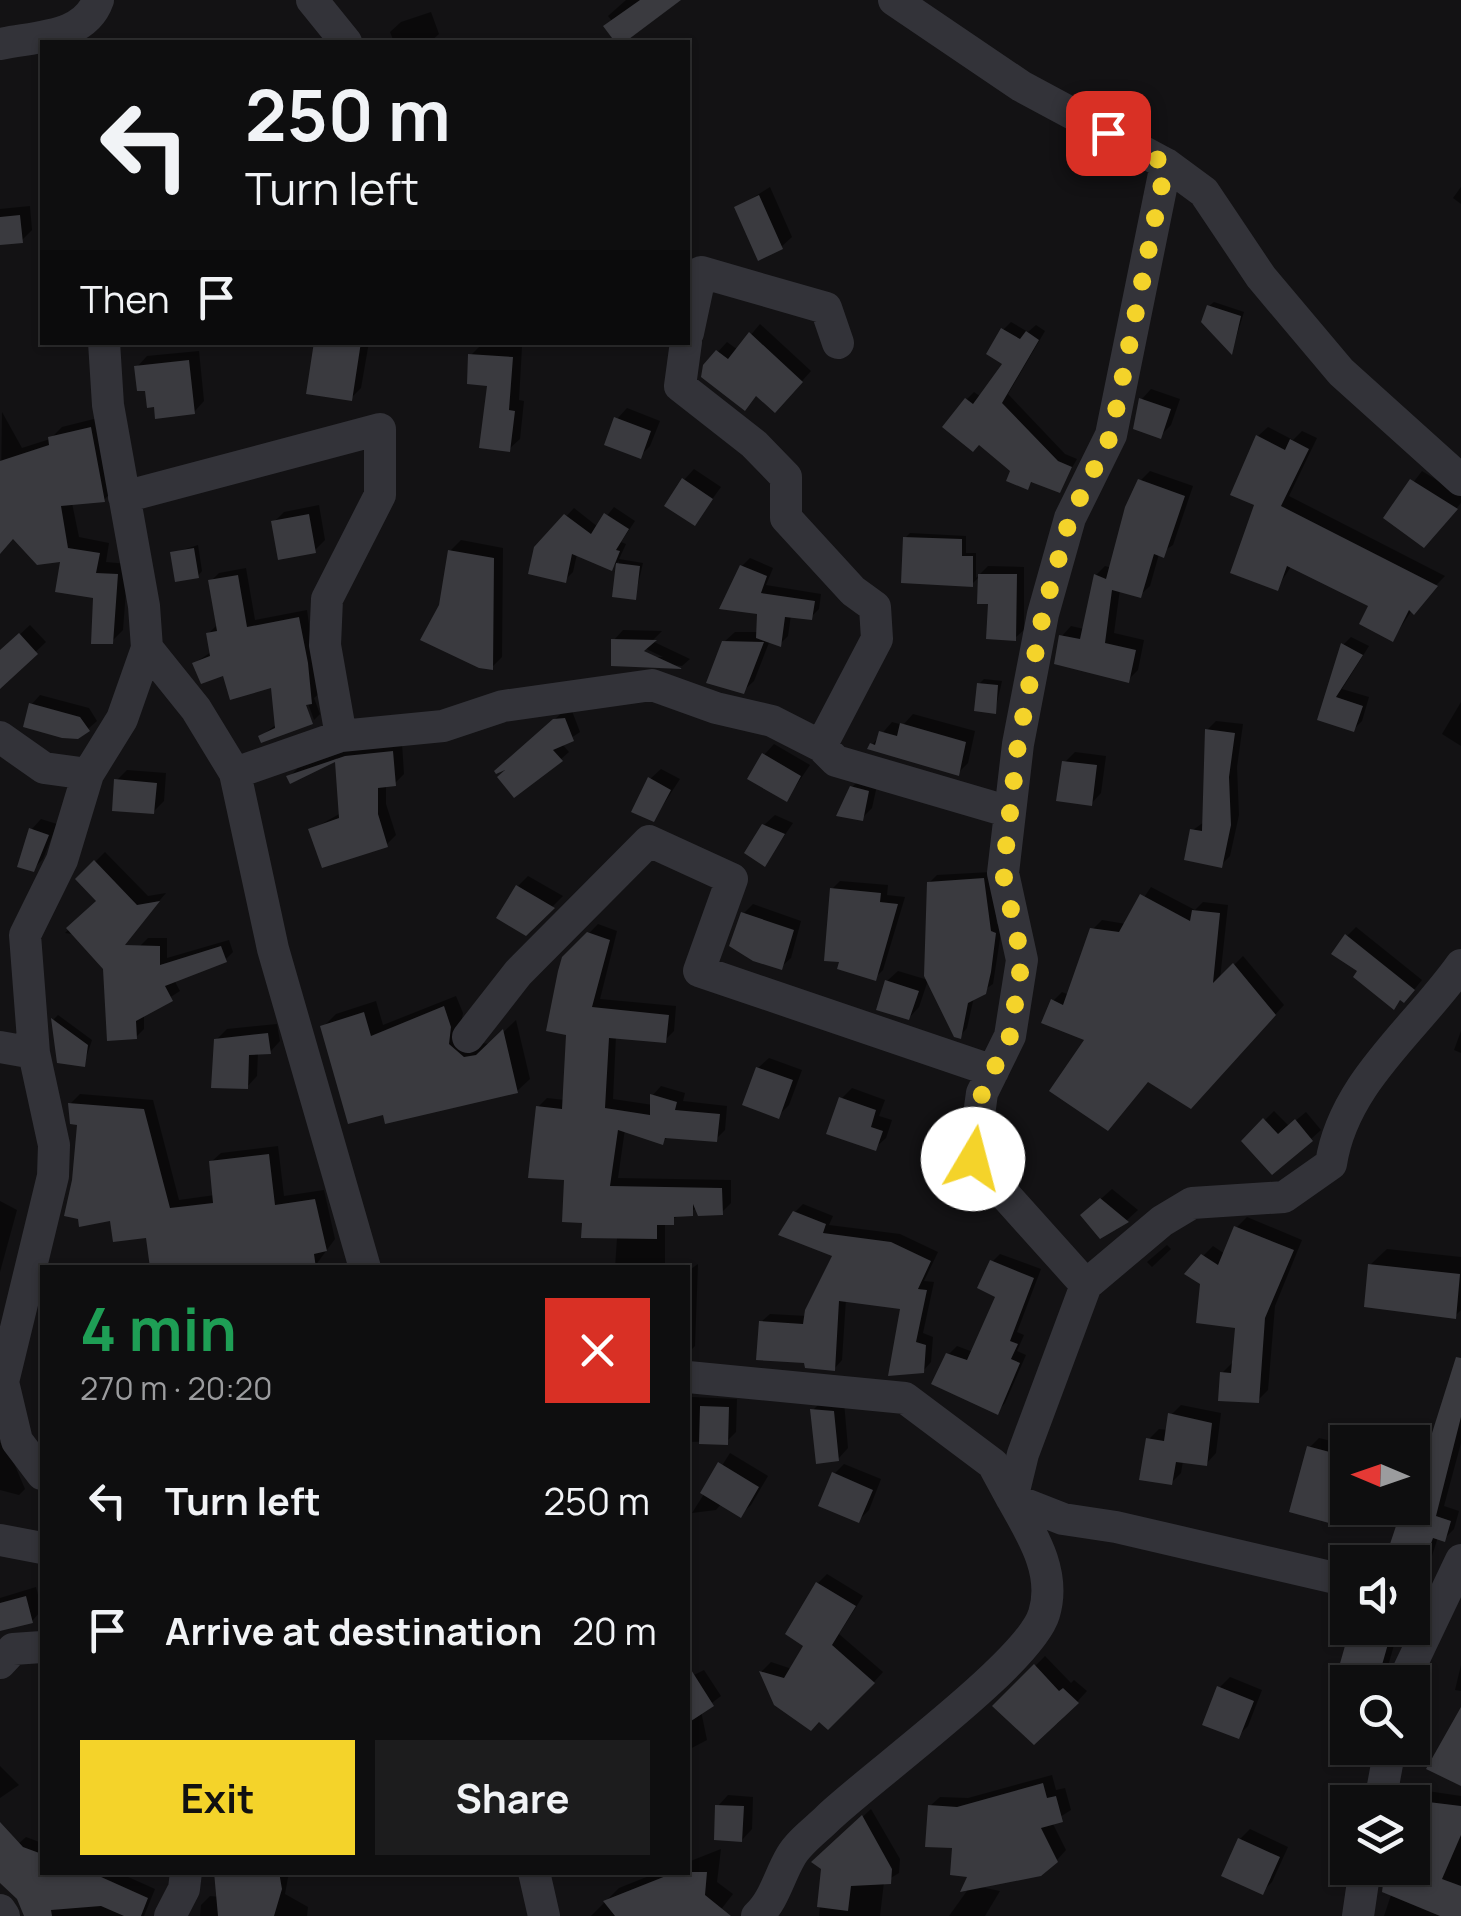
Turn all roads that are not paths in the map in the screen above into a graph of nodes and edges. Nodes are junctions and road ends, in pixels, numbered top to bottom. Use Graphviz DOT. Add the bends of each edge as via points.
graph roads {
  1 [pos="98,0"];
  2 [pos="106,0"];
  3 [pos="312,0"];
  4 [pos="894,0"];
  5 [pos="104,40"];
  6 [pos="344,40"];
  7 [pos="0,44"];
  8 [pos="1166,164"];
  9 [pos="690,323"];
  10 [pos="838,343"];
  11 [pos="104,345"];
  12 [pos="686,345"];
  13 [pos="1461,480"];
  14 [pos="124,497"];
  15 [pos="146,648"];
  16 [pos="341,736"];
  17 [pos="0,737"];
  18 [pos="821,746"];
  19 [pos="235,773"];
  20 [pos="88,774"];
  21 [pos="1010,812"];
  22 [pos="1461,965"];
  23 [pos="468,1037"];
  24 [pos="0,1047"];
  25 [pos="34,1053"];
  26 [pos="993,1071"];
  27 [pos="364,1265"];
  28 [pos="1086,1285"];
  29 [pos="690,1377"];
  30 [pos="40,1471"];
  31 [pos="1012,1499"];
  32 [pos="0,1540"];
  33 [pos="40,1548"];
  34 [pos="1461,1560"];
  35 [pos="1330,1577"];
  36 [pos="1430,1597"];
  37 [pos="40,1646"];
  38 [pos="0,1663"];
  39 [pos="186,1875"];
  40 [pos="535,1875"];
  41 [pos="1362,1885"];
  42 [pos="170,1916"];
  43 [pos="544,1916"];
  44 [pos="757,1916"];
  45 [pos="1358,1916"];
  1 -- 7 [label="street" via="76,28"];
  2 -- 5 [label="street"];
  3 -- 6 [label="street"];
  4 -- 8 [label="street" via="1021,86"];
  8 -- 13 [label="street" via="1204,192 1261,277 1341,372"];
  8 -- 21 [label="street" via="1111,435 1070,518 1043,614"];
  9 -- 10 [label="street" via="700,272 826,308"];
  11 -- 14 [label="street"];
  12 -- 18 [label="street" via="680,386 786,477 786,518 875,607 877,639"];
  14 -- 15 [label="street"];
  14 -- 16 [label="street" via="380,428 380,495 327,599 325,645"];
  15 -- 19 [label="street" via="196,709"];
  15 -- 20 [label="street" via="122,719"];
  16 -- 18 [label="street" via="443,726 503,706 652,685 772,721"];
  16 -- 19 [label="street"];
  17 -- 20 [label="street" via="44,768"];
  18 -- 21 [label="street" via="836,761"];
  19 -- 27 [label="street" via="273,949"];
  20 -- 25 [label="street" via="62,860 24,935"];
  21 -- 26 [label="street" via="1003,873 1022,960 1010,1036"];
  22 -- 28 [label="street" via="1369,1075 1336,1128 1330,1164 1284,1198 1192,1203"];
  23 -- 26 [label="street" via="518,974 649,841 732,880 699,971"];
  24 -- 25 [label="street"];
  25 -- 30 [label="street" via="54,1176 4,1382 17,1441"];
  26 -- 28 [label="street" via="982,1093 973,1159"];
  28 -- 31 [label="street"];
  29 -- 31 [label="street" via="905,1398 993,1464"];
  31 -- 35 [label="street" via="1063,1520"];
  31 -- 44 [label="street" via="1044,1556 1044,1613 1024,1646 792,1853"];
  32 -- 33 [label="street"];
  34 -- 36 [label="street"];
  37 -- 38 [label="street" via="13,1649"];
  39 -- 42 [label="street"];
  40 -- 43 [label="street"];
  41 -- 45 [label="street"];
}
